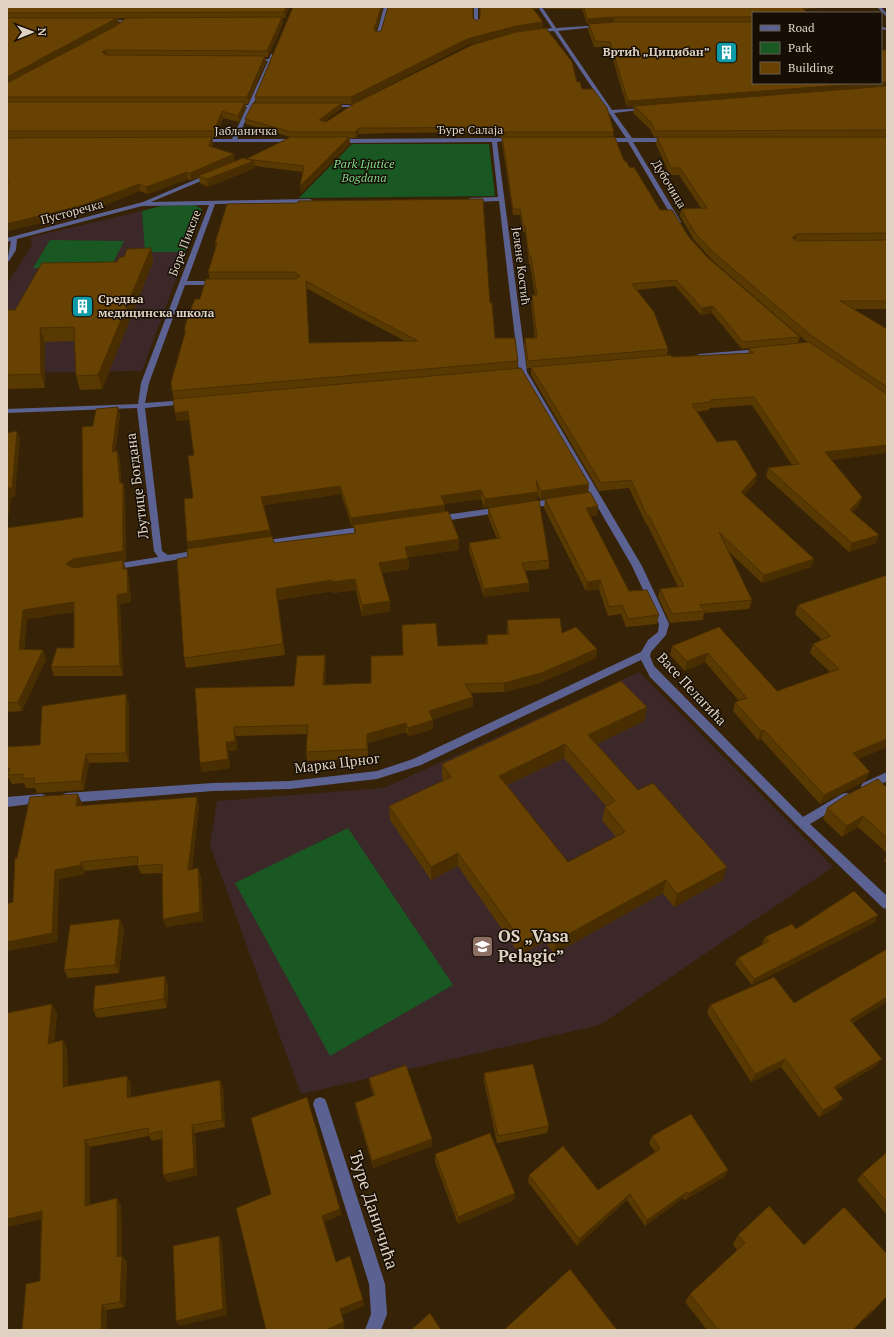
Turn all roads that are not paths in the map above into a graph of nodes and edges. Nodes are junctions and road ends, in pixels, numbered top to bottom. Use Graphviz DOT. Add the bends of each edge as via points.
graph roads {
  1 [pos="386,7"];
  2 [pos="476,7"];
  3 [pos="540,7"];
  4 [pos="880,7"];
  5 [pos="887,16"];
  6 [pos="94,21"];
  7 [pos="126,21"];
  8 [pos="142,21"];
  9 [pos="476,24"];
  10 [pos="607,25"];
  11 [pos="121,26"];
  12 [pos="554,28"];
  13 [pos="530,31"];
  14 [pos="378,36"];
  15 [pos="277,46"];
  16 [pos="247,60"];
  17 [pos="271,60"];
  18 [pos="366,100"];
  19 [pos="228,106"];
  20 [pos="251,106"];
  21 [pos="275,106"];
  22 [pos="322,106"];
  23 [pos="353,106"];
  24 [pos="649,109"];
  25 [pos="610,112"];
  26 [pos="342,114"];
  27 [pos="494,140"];
  28 [pos="506,140"];
  29 [pos="594,140"];
  30 [pos="630,140"];
  31 [pos="679,140"];
  32 [pos="194,141"];
  33 [pos="234,141"];
  34 [pos="294,141"];
  35 [pos="300,141"];
  36 [pos="329,141"];
  37 [pos="277,148"];
  38 [pos="220,171"];
  39 [pos="501,199"];
  40 [pos="462,200"];
  41 [pos="319,201"];
  42 [pos="213,202"];
  43 [pos="142,204"];
  44 [pos="681,226"];
  45 [pos="14,238"];
  46 [pos="7,240"];
  47 [pos="7,260"];
  48 [pos="228,282"];
  49 [pos="182,283"];
  50 [pos="769,350"];
  51 [pos="689,357"];
  52 [pos="535,390"];
  53 [pos="197,401"];
  54 [pos="141,406"];
  55 [pos="7,411"];
  56 [pos="564,500"];
  57 [pos="430,520"];
  58 [pos="374,528"];
  59 [pos="255,545"];
  60 [pos="208,552"];
  61 [pos="168,558"];
  62 [pos="99,569"];
  63 [pos="645,654"];
  64 [pos="887,776"];
  65 [pos="7,802"];
  66 [pos="802,823"];
  67 [pos="887,904"];
  68 [pos="320,1104"];
  69 [pos="373,1330"];
  1 -- 14 [label="street"];
  2 -- 9 [label="street"];
  3 -- 12 [label="street, Дубочица"];
  4 -- 5 [label="street"];
  6 -- 7 [label="street"];
  7 -- 8 [label="street"];
  7 -- 11 [label="street"];
  10 -- 12 [label="street"];
  12 -- 13 [label="street"];
  12 -- 25 [label="street, Дубочица"];
  15 -- 17 [label="street"];
  16 -- 17 [label="street"];
  17 -- 20 [label="street"];
  18 -- 23 [label="street"];
  19 -- 20 [label="street"];
  20 -- 21 [label="street"];
  20 -- 33 [label="street"];
  22 -- 23 [label="street"];
  23 -- 26 [label="street"];
  24 -- 25 [label="street"];
  25 -- 30 [label="street, Дубочица"];
  27 -- 28 [label="street, Ђуре Салаја"];
  27 -- 36 [label="street, Ђуре Салаја"];
  27 -- 39 [label="street, Јелене Костић"];
  29 -- 30 [label="street"];
  30 -- 31 [label="street"];
  30 -- 44 [label="street, Дубочица"];
  32 -- 33 [label="street, Јабланичка"];
  33 -- 34 [label="street, Јабланичка"];
  34 -- 35 [label="street"];
  34 -- 37 [label="street"];
  38 -- 43 [label="street, Пусторечка"];
  39 -- 40 [label="street"];
  39 -- 52 [label="street, Јелене Костић" via="523,372"];
  41 -- 42 [label="street, Пусторечка"];
  42 -- 43 [label="street, Пусторечка"];
  42 -- 49 [label="street, Боре Пиксле"];
  43 -- 45 [label="street, Пусторечка"];
  45 -- 46 [label="street, Пусторечка"];
  45 -- 47 [label="street" via="13,250"];
  48 -- 49 [label="street"];
  49 -- 54 [label="street, Боре Пиксле" via="145,382"];
  50 -- 51 [label="street"];
  52 -- 63 [label="street, Васе Пелагића" via="592,496 637,566 664,624 663,633"];
  53 -- 54 [label="street"];
  54 -- 55 [label="street"];
  54 -- 61 [label="street, Љутице Богдана" via="158,551"];
  56 -- 57 [label="street"];
  58 -- 59 [label="street"];
  60 -- 61 [label="street"];
  61 -- 62 [label="street"];
  63 -- 65 [label="street, Марка Црног" via="416,762 376,775 290,784"];
  63 -- 66 [label="street, Васе Пелагића" via="645,662 654,674"];
  64 -- 66 [label="street"];
  66 -- 67 [label="street, Васе Пелагића"];
  68 -- 69 [label="street, Ђуре Даничића" via="378,1284 379,1314"];
}
